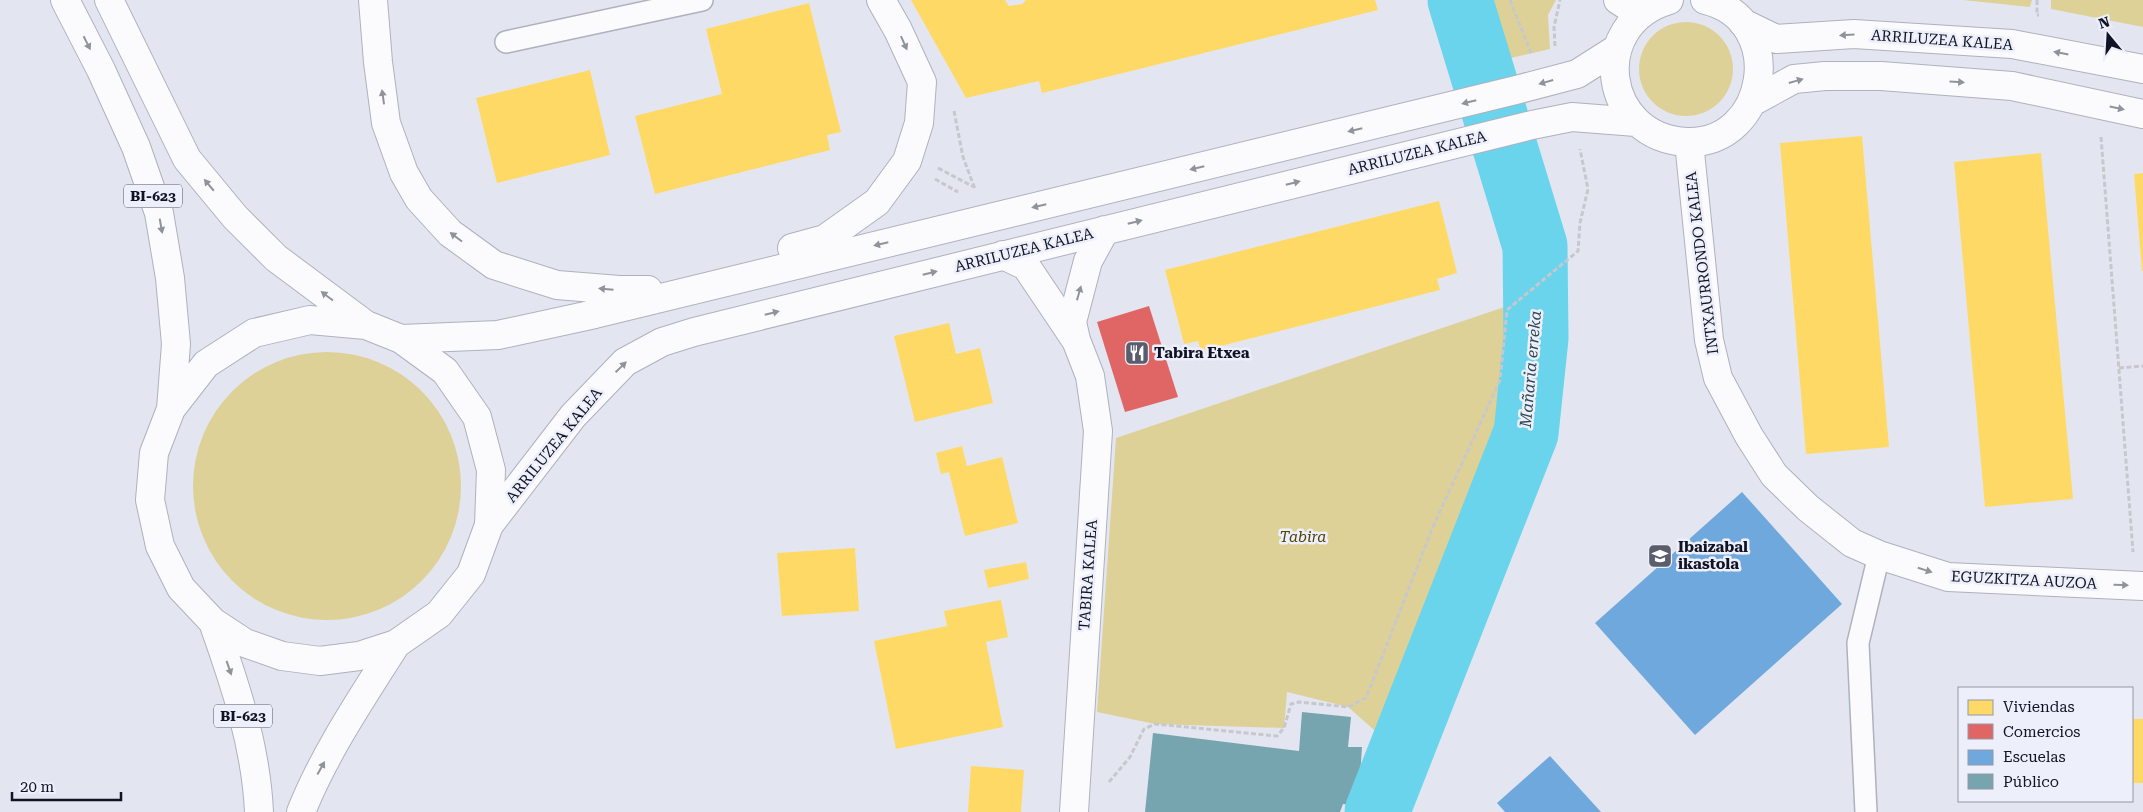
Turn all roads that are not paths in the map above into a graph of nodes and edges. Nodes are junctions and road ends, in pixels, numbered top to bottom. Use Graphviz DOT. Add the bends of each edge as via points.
graph roads {
  1 [pos="65,0"];
  2 [pos="109,0"];
  3 [pos="373,0"];
  4 [pos="702,0"];
  5 [pos="880,0"];
  6 [pos="1669,0"];
  7 [pos="1711,1"];
  8 [pos="1629,7"];
  9 [pos="1743,23"];
  10 [pos="506,42"];
  11 [pos="1618,48"];
  12 [pos="2143,69"];
  13 [pos="1752,102"];
  14 [pos="2143,114"];
  15 [pos="1636,122"];
  16 [pos="1689,142"];
  17 [pos="1105,230"];
  18 [pos="1003,255"];
  19 [pos="728,280"];
  20 [pos="690,290"];
  21 [pos="366,325"];
  22 [pos="401,339"];
  23 [pos="1076,340"];
  24 [pos="171,409"];
  25 [pos="489,525"];
  26 [pos="1879,555"];
  27 [pos="2143,586"];
  28 [pos="213,622"];
  29 [pos="396,644"];
  30 [pos="258,812"];
  31 [pos="301,812"];
  32 [pos="1074,812"];
  33 [pos="1866,812"];
  1 -- 24 [label="street, BI-623, one-way" via="136,146 159,214 170,278 176,344"];
  21 -- 2 [label="street, BI-623, one-way" via="276,258 235,217 188,159"];
  20 -- 3 [label="street, one-way" via="619,290 557,285 494,265 450,233 419,199 404,173 386,123"];
  4 -- 10 [label="lane"];
  5 -- 19 [label="street, one-way" via="922,82 919,122 907,162 877,202 825,239 770,255"];
  6 -- 8 [label="street, ARRILUZEA KALEA"];
  7 -- 9 [label="street, ARRILUZEA KALEA" via="1730,11"];
  8 -- 11 [label="street, ARRILUZEA KALEA" via="1626,29"];
  12 -- 9 [label="street, ARRILUZEA KALEA, one-way" via="2012,44 1854,34 1776,39"];
  9 -- 13 [label="street, ARRILUZEA KALEA" via="1754,40 1759,61 1759,82"];
  11 -- 15 [label="street, ARRILUZEA KALEA" via="1614,68 1616,88"];
  11 -- 19 [label="street, one-way" via="1577,74 1516,90"];
  13 -- 14 [label="street, ARRILUZEA KALEA, one-way" via="1794,80 1825,76 1882,76 2012,86"];
  13 -- 16 [label="street, ARRILUZEA KALEA" via="1726,131 1708,139"];
  15 -- 16 [label="street, ARRILUZEA KALEA" via="1670,140"];
  17 -- 15 [label="street, ARRILUZEA KALEA, one-way" via="1532,125 1572,117"];
  16 -- 26 [label="street, INTXAURRONDO KALEA" via="1709,340 1718,378 1774,475 1808,508 1852,543"];
  17 -- 18 [label="street, ARRILUZEA KALEA"];
  23 -- 17 [label="street, one-way" via="1072,322 1076,303 1088,261"];
  18 -- 23 [label="street" via="1026,266"];
  25 -- 18 [label="street, ARRILUZEA KALEA, one-way" via="573,416 625,362 655,346 694,332"];
  19 -- 20 [label="street"];
  20 -- 22 [label="street" via="498,335"];
  21 -- 22 [label="street"];
  21 -- 24 [label="street" via="310,320 254,334 206,364"];
  22 -- 25 [label="street" via="445,371 477,417 492,470"];
  23 -- 32 [label="street, TABIRA KALEA" via="1090,376 1098,431"];
  24 -- 28 [label="street" via="154,453 150,500 160,546 181,588"];
  25 -- 29 [label="street" via="471,574 439,614"];
  26 -- 27 [label="street, EGUZKITZA AUZOA, one-way" via="1948,577"];
  26 -- 33 [label="lane" via="1858,643"];
  28 -- 29 [label="street" via="245,643 282,656 320,661 359,656"];
  28 -- 30 [label="street, BI-623, one-way" via="238,692 257,783"];
  31 -- 29 [label="street, one-way" via="342,731"];
}
